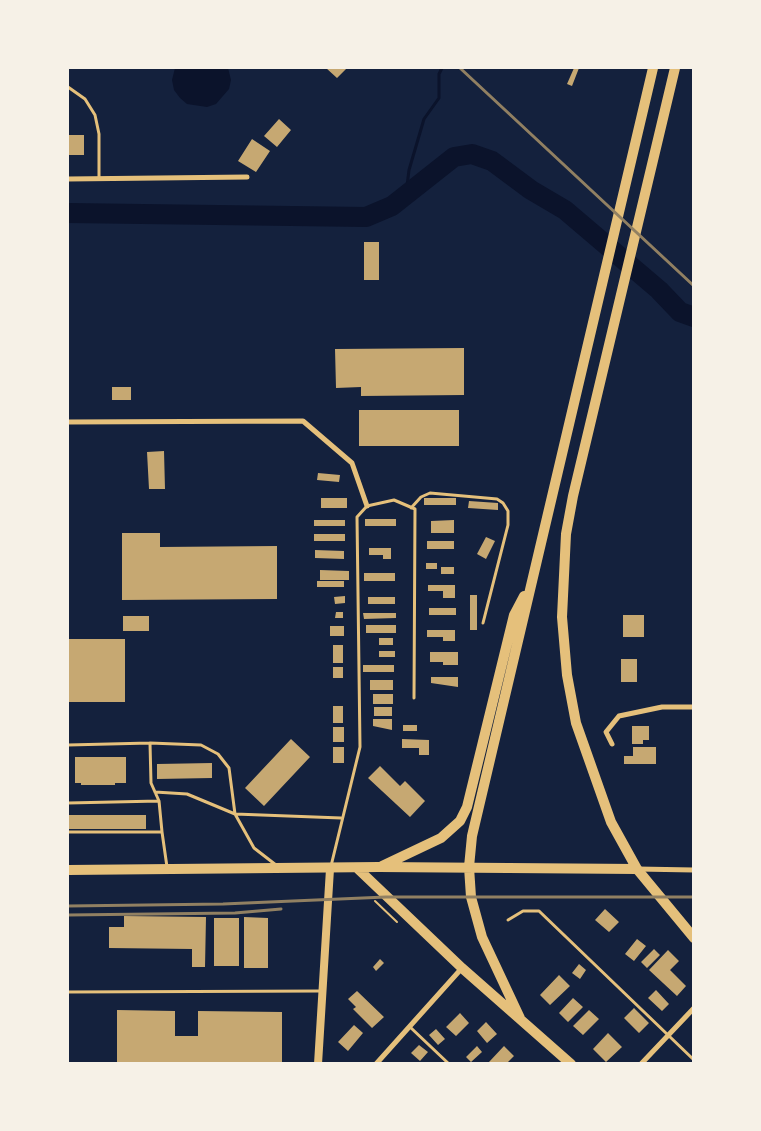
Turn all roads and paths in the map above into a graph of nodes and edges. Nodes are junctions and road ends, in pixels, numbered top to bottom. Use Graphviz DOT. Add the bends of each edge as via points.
graph roads {
  1 [pos="653,68"];
  2 [pos="674,68"];
  3 [pos="68,87"];
  4 [pos="247,177"];
  5 [pos="68,179"];
  6 [pos="99,179"];
  7 [pos="68,422"];
  8 [pos="367,506"];
  9 [pos="411,508"];
  10 [pos="530,588"];
  11 [pos="483,623"];
  12 [pos="414,698"];
  13 [pos="694,707"];
  14 [pos="150,743"];
  15 [pos="612,744"];
  16 [pos="68,745"];
  17 [pos="155,792"];
  18 [pos="159,801"];
  19 [pos="68,803"];
  20 [pos="235,814"];
  21 [pos="341,818"];
  22 [pos="68,832"];
  23 [pos="162,832"];
  24 [pos="379,867"];
  25 [pos="469,867"];
  26 [pos="357,868"];
  27 [pos="330,869"];
  28 [pos="637,869"];
  29 [pos="68,870"];
  30 [pos="167,870"];
  31 [pos="283,870"];
  32 [pos="694,870"];
  33 [pos="508,920"];
  34 [pos="694,938"];
  35 [pos="462,968"];
  36 [pos="321,991"];
  37 [pos="68,992"];
  38 [pos="694,1008"];
  39 [pos="520,1018"];
  40 [pos="410,1027"];
  41 [pos="668,1035"];
  42 [pos="694,1060"];
  43 [pos="318,1064"];
  44 [pos="376,1064"];
  45 [pos="449,1064"];
  46 [pos="571,1064"];
  47 [pos="641,1064"];
  1 -- 10 [label="main road"];
  2 -- 28 [label="main road" via="567,525 562,617 567,675 576,723 611,822"];
  3 -- 6 [label="lane" via="85,99 95,115 99,134"];
  4 -- 6 [label="street"];
  5 -- 6 [label="street"];
  7 -- 8 [label="street" via="302,422 352,463"];
  8 -- 9 [label="lane" via="394,500"];
  8 -- 21 [label="lane" via="357,516 360,747"];
  9 -- 11 [label="lane" via="430,493 497,499 503,503 508,511 508,525"];
  9 -- 12 [label="lane" via="415,510"];
  10 -- 24 [label="main road" via="514,615 467,807 460,821 441,838"];
  10 -- 25 [label="main road" via="475,816"];
  13 -- 15 [label="street" via="662,706 619,716 606,732"];
  14 -- 16 [label="lane"];
  14 -- 17 [label="lane" via="151,783"];
  14 -- 20 [label="lane" via="201,745 218,754 229,768"];
  17 -- 18 [label="lane"];
  17 -- 20 [label="lane" via="186,794"];
  18 -- 19 [label="lane"];
  18 -- 23 [label="lane"];
  20 -- 21 [label="lane"];
  20 -- 31 [label="lane" via="254,848"];
  21 -- 27 [label="lane"];
  22 -- 23 [label="lane"];
  23 -- 30 [label="lane"];
  24 -- 25 [label="main road"];
  24 -- 26 [label="main road"];
  25 -- 28 [label="main road"];
  25 -- 39 [label="main road" via="471,897 482,937"];
  26 -- 27 [label="main road"];
  26 -- 35 [label="main road"];
  27 -- 31 [label="main road"];
  27 -- 36 [label="street"];
  28 -- 32 [label="street"];
  28 -- 34 [label="main road"];
  29 -- 30 [label="main road"];
  30 -- 31 [label="main road"];
  33 -- 41 [label="lane" via="522,911 538,912"];
  35 -- 39 [label="main road"];
  35 -- 40 [label="street"];
  36 -- 37 [label="lane"];
  36 -- 43 [label="street"];
  38 -- 41 [label="street"];
  39 -- 46 [label="main road"];
  40 -- 44 [label="street"];
  40 -- 45 [label="lane"];
  41 -- 42 [label="lane"];
  41 -- 47 [label="street"];
}
